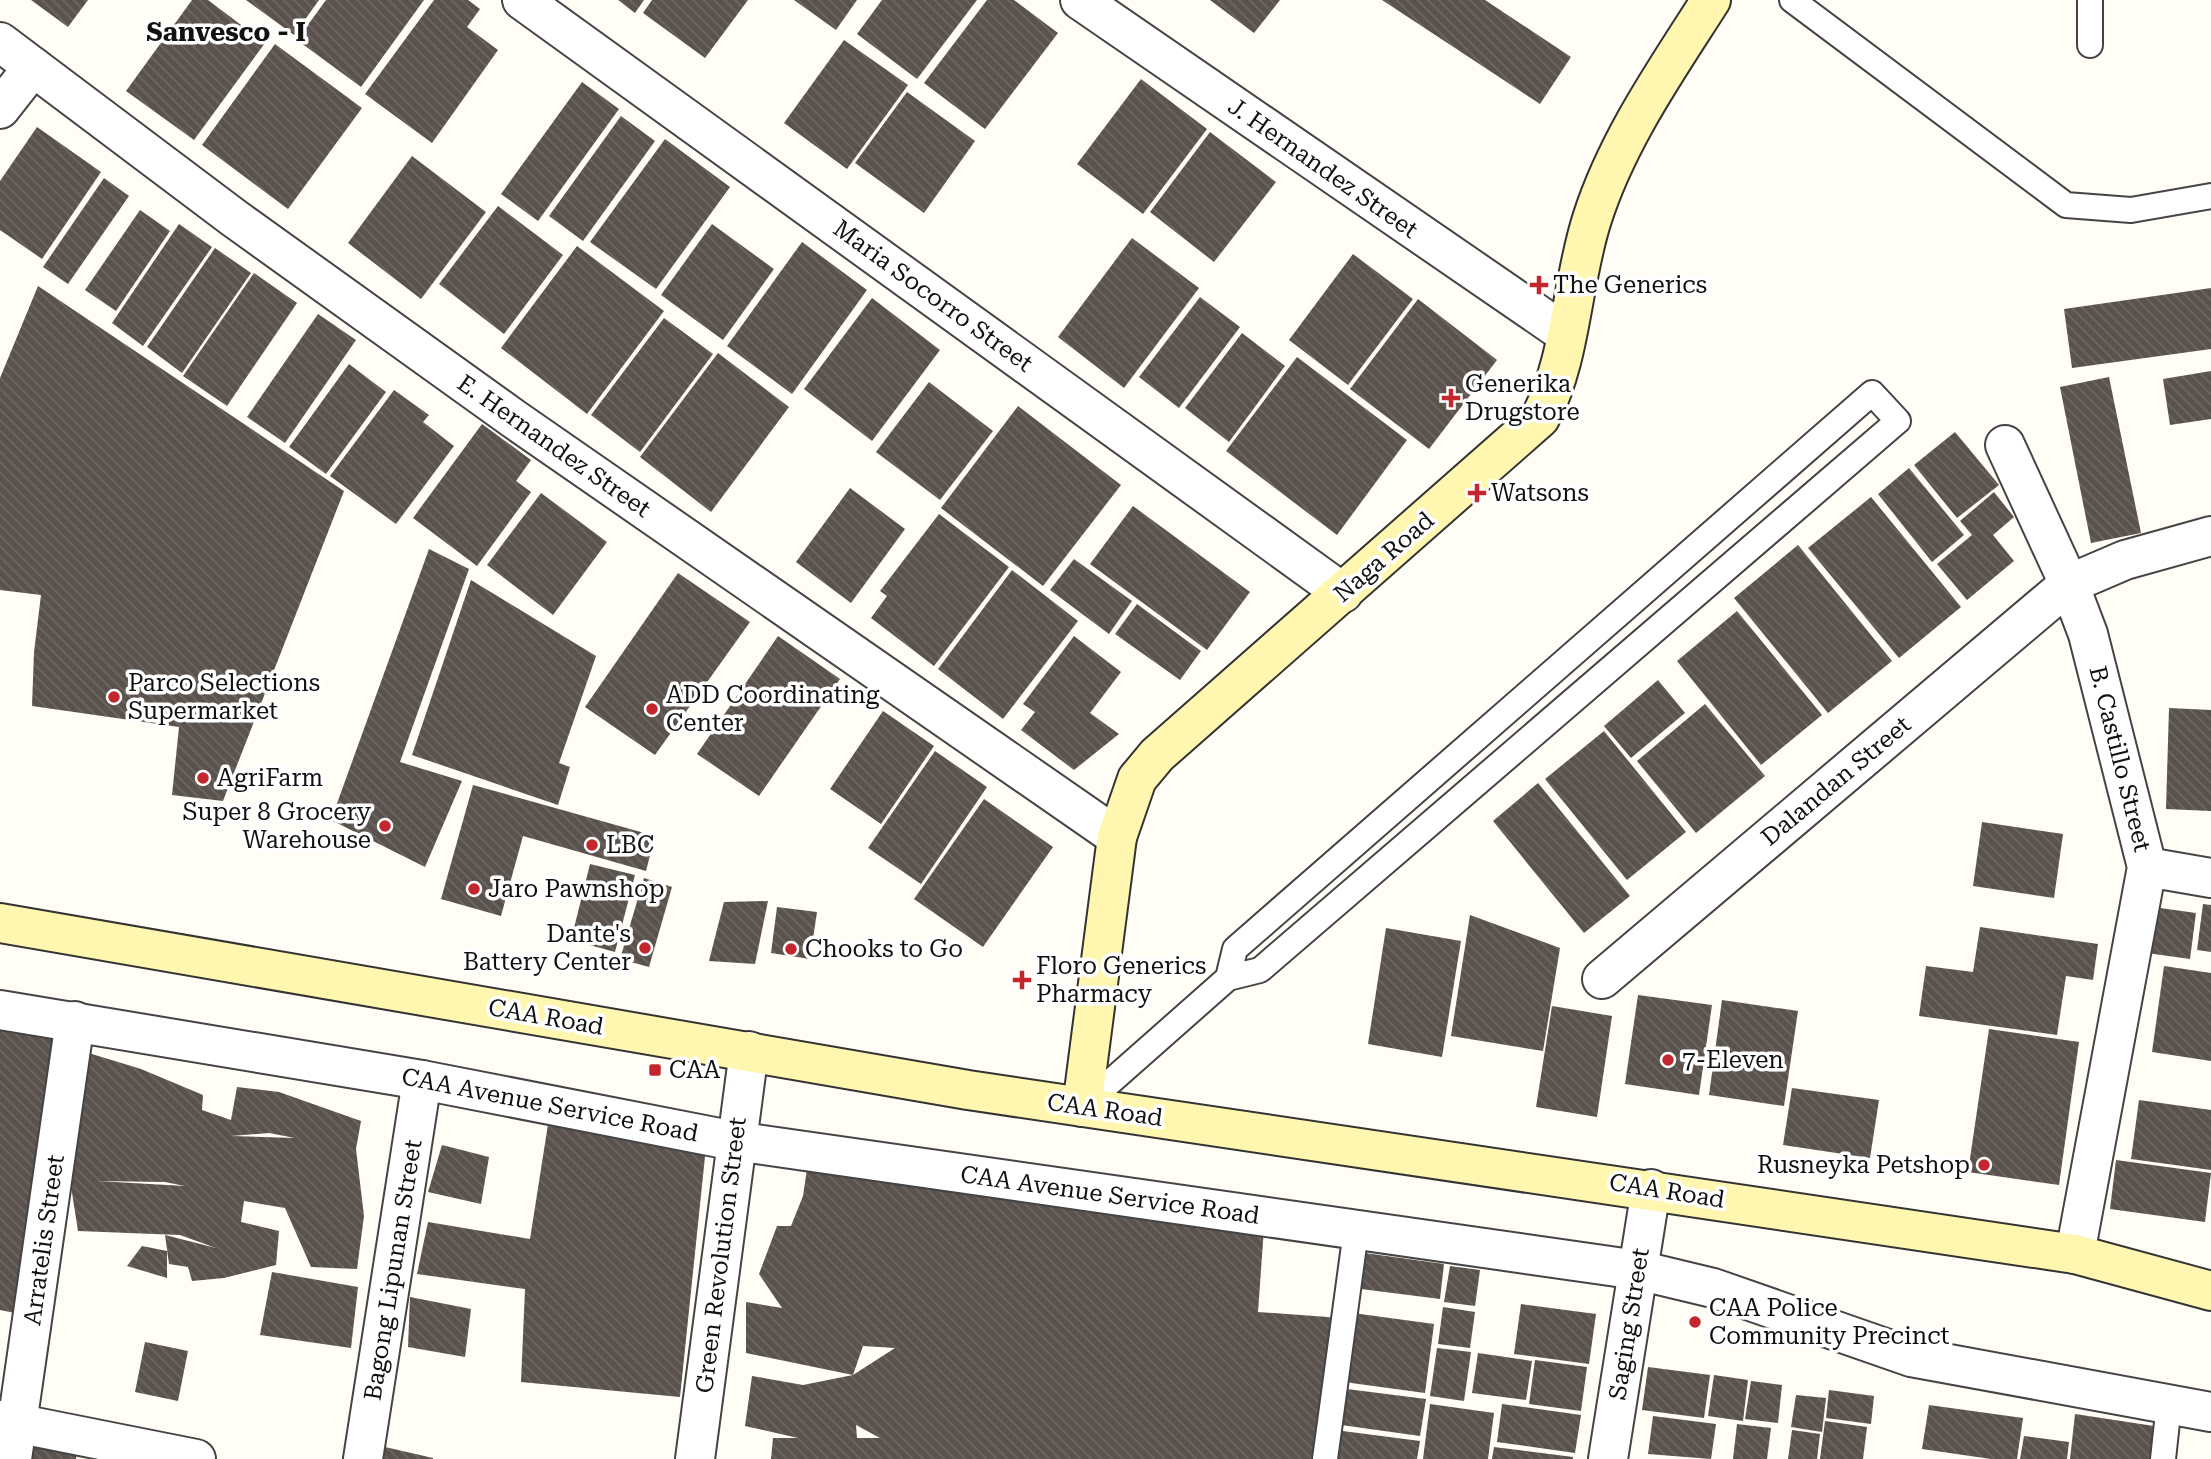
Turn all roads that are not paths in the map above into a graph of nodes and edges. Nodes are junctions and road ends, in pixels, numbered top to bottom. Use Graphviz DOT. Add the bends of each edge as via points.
graph roads {
  1 [pos="522,0"];
  2 [pos="1080,0"];
  3 [pos="1711,0"];
  4 [pos="1792,0"];
  5 [pos="2090,0"];
  6 [pos="0,42"];
  7 [pos="2090,45"];
  8 [pos="33,66"];
  9 [pos="0,109"];
  10 [pos="2211,196"];
  11 [pos="1566,334"];
  12 [pos="2005,445"];
  13 [pos="1810,449"];
  14 [pos="1835,475"];
  15 [pos="2211,536"];
  16 [pos="2069,584"];
  17 [pos="1343,593"];
  18 [pos="1520,701"];
  19 [pos="1543,726"];
  20 [pos="1117,837"];
  21 [pos="2147,867"];
  22 [pos="2211,878"];
  23 [pos="0,923"];
  24 [pos="1228,978"];
  25 [pos="1602,979"];
  26 [pos="0,1010"];
  27 [pos="75,1021"];
  28 [pos="749,1051"];
  29 [pos="422,1080"];
  30 [pos="1082,1107"];
  31 [pos="735,1140"];
  32 [pos="1651,1189"];
  33 [pos="1356,1231"];
  34 [pos="2075,1254"];
  35 [pos="1638,1270"];
  36 [pos="2211,1291"];
  37 [pos="2169,1404"];
  38 [pos="2211,1412"];
  39 [pos="10,1434"];
  40 [pos="196,1459"];
  41 [pos="363,1459"];
  42 [pos="695,1459"];
  43 [pos="1325,1459"];
  44 [pos="1608,1459"];
  45 [pos="2163,1459"];
  1 -- 17 [label="street, Maria Socorro Street"];
  2 -- 11 [label="street, J. Hernandez Street"];
  3 -- 11 [label="main road, Naga Road" via="1649,96 1600,195 1580,260"];
  4 -- 10 [label="lane" via="2066,205 2132,210"];
  5 -- 7 [label="lane"];
  6 -- 8 [label="street, E. Hernandez Street"];
  8 -- 9 [label="street"];
  8 -- 20 [label="street, E. Hernandez Street" via="234,218 514,419"];
  11 -- 17 [label="main road, Naga Road" via="1557,387 1540,418"];
  12 -- 16 [label="street, B. Castillo Street"];
  13 -- 14 [label="lane"];
  13 -- 14 [label="lane" via="1872,393 1898,421"];
  13 -- 18 [label="lane"];
  14 -- 19 [label="lane"];
  15 -- 16 [label="street, Dalandan Street" via="2125,560"];
  16 -- 21 [label="street, B. Castillo Street" via="2088,634"];
  16 -- 25 [label="street, Dalandan Street"];
  17 -- 20 [label="main road, Naga Road" via="1157,755 1137,779"];
  18 -- 19 [label="lane"];
  18 -- 24 [label="lane" via="1235,949"];
  19 -- 24 [label="lane" via="1261,970"];
  20 -- 30 [label="main road, Naga Road"];
  21 -- 22 [label="street"];
  21 -- 34 [label="street, B. Castillo Street"];
  23 -- 28 [label="main road, CAA Road"];
  24 -- 30 [label="lane"];
  26 -- 27 [label="street, CAA Avenue Service Road"];
  27 -- 29 [label="street, CAA Avenue Service Road"];
  27 -- 39 [label="street, Arratelis Street"];
  28 -- 30 [label="main road, CAA Road"];
  28 -- 31 [label="street, Green Revolution Street"];
  29 -- 31 [label="street, CAA Avenue Service Road"];
  29 -- 41 [label="street, Bagong Lipunan Street"];
  30 -- 32 [label="main road, CAA Road"];
  31 -- 33 [label="street, CAA Avenue Service Road"];
  31 -- 42 [label="street, Green Revolution Street"];
  32 -- 34 [label="main road, CAA Road"];
  32 -- 35 [label="street, Saging Street"];
  33 -- 35 [label="street, CAA Avenue Service Road"];
  33 -- 43 [label="lane"];
  34 -- 36 [label="main road, CAA Road"];
  35 -- 37 [label="street, CAA Avenue Service Road" via="1713,1288 1911,1357"];
  35 -- 44 [label="street, Saging Street"];
  37 -- 38 [label="street, CAA Avenue Service Road"];
  37 -- 45 [label="lane"];
  39 -- 40 [label="street"];
}
